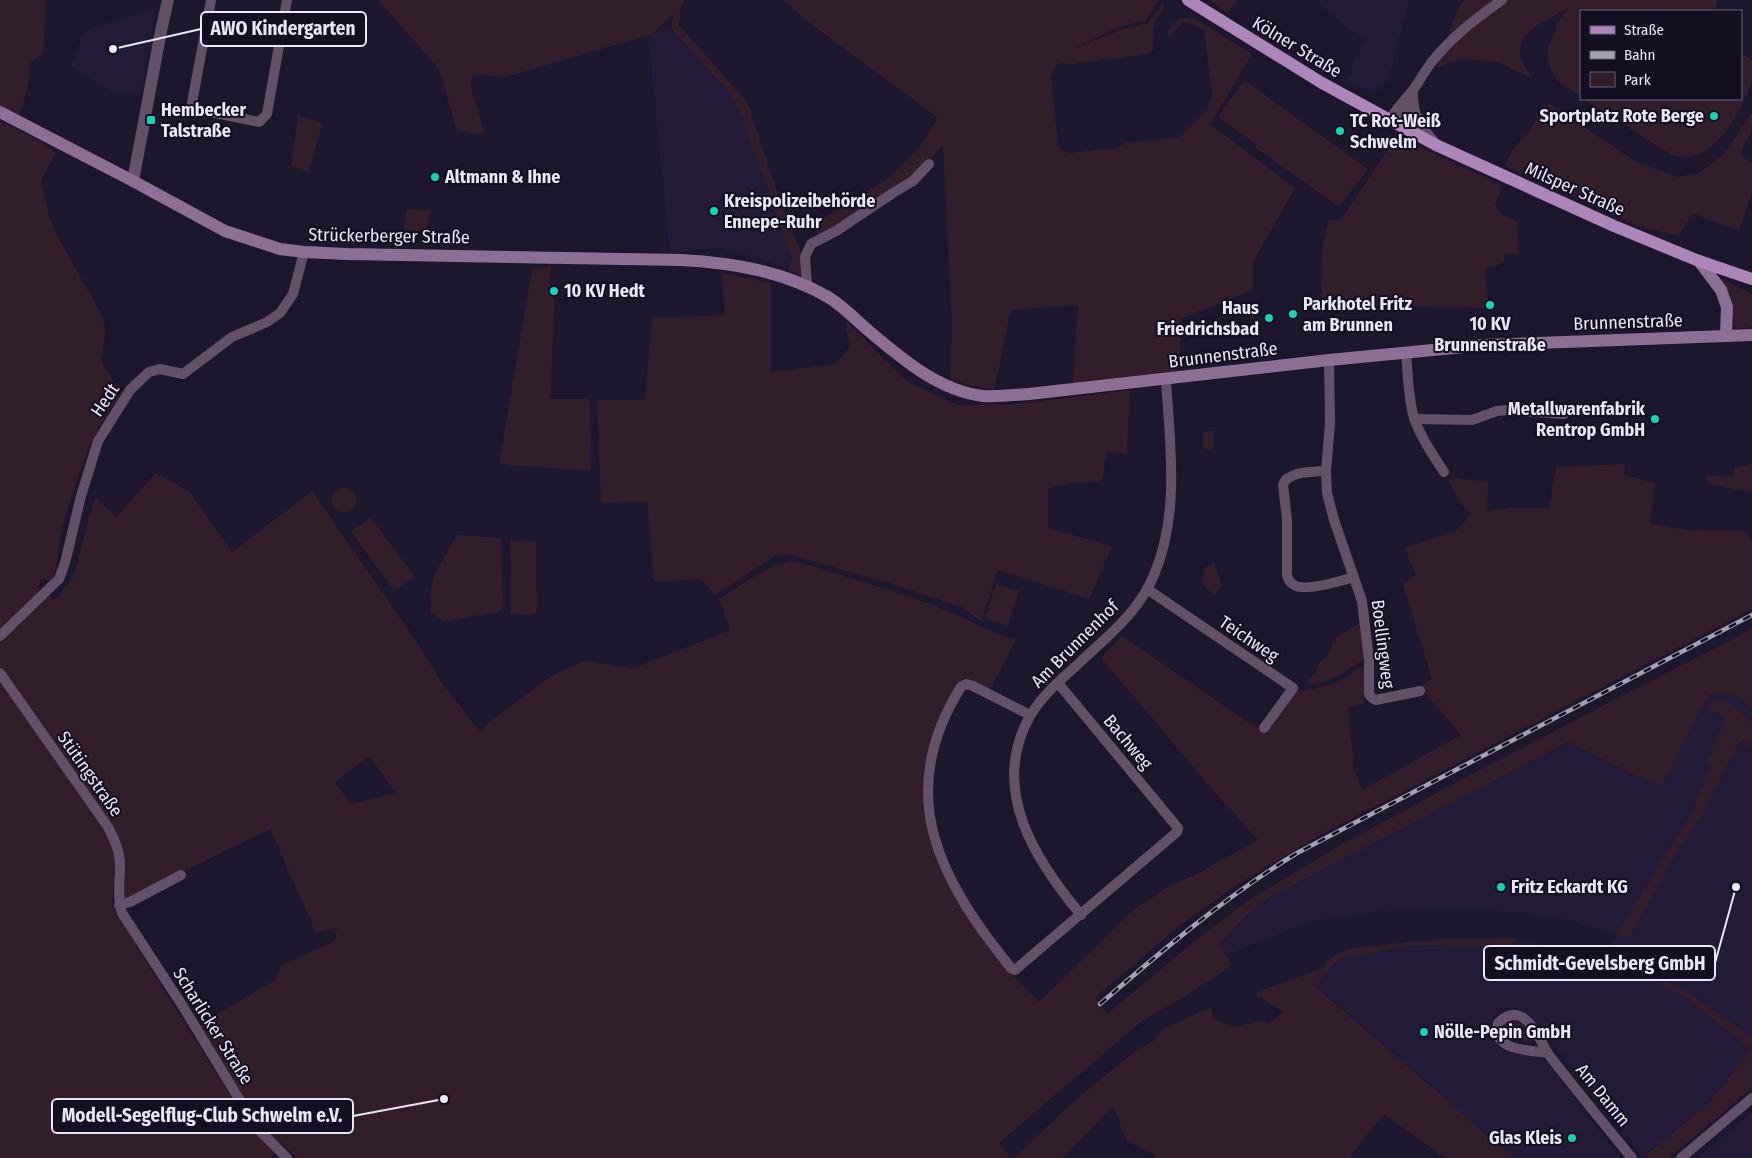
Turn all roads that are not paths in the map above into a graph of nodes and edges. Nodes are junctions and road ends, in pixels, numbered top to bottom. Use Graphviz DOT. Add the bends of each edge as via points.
graph roads {
  1 [pos="168,0"];
  2 [pos="211,0"];
  3 [pos="287,0"];
  4 [pos="1188,0"];
  5 [pos="1502,0"];
  6 [pos="1413,90"];
  7 [pos="1412,101"];
  8 [pos="0,112"];
  9 [pos="1390,120"];
  10 [pos="1438,146"];
  11 [pos="930,164"];
  12 [pos="133,181"];
  13 [pos="304,252"];
  14 [pos="1699,261"];
  15 [pos="1752,279"];
  16 [pos="807,286"];
  17 [pos="1752,335"];
  18 [pos="1726,336"];
  19 [pos="1406,353"];
  20 [pos="1329,360"];
  21 [pos="1166,380"];
  22 [pos="940,382"];
  23 [pos="1564,414"];
  24 [pos="1414,419"];
  25 [pos="1326,471"];
  26 [pos="1444,472"];
  27 [pos="1354,577"];
  28 [pos="1147,589"];
  29 [pos="0,636"];
  30 [pos="0,673"];
  31 [pos="1058,683"];
  32 [pos="1420,691"];
  33 [pos="1030,715"];
  34 [pos="1264,728"];
  35 [pos="181,875"];
  36 [pos="119,904"];
  37 [pos="1081,915"];
  38 [pos="1548,1053"];
  39 [pos="1752,1098"];
  40 [pos="287,1158"];
  41 [pos="1632,1158"];
  42 [pos="1680,1158"];
  1 -- 12 [label="street"];
  2 -- 3 [label="street" via="192,103 196,109 255,122 267,114"];
  4 -- 9 [label="main road, Kölner Straße" via="1322,84"];
  5 -- 6 [label="street" via="1451,40"];
  6 -- 7 [label="street"];
  6 -- 9 [label="street"];
  7 -- 9 [label="street" via="1406,114"];
  7 -- 10 [label="street" via="1418,121"];
  8 -- 12 [label="main road, Strückerberger Straße"];
  9 -- 10 [label="main road, Milsper Straße"];
  10 -- 14 [label="main road, Milsper Straße"];
  11 -- 16 [label="street" via="914,181 811,244 805,257"];
  12 -- 13 [label="main road, Strückerberger Straße" via="225,231 280,249"];
  13 -- 16 [label="main road, Strückerberger Straße" via="707,262 766,271"];
  13 -- 29 [label="street, Hedt" via="293,294 280,313 232,337 183,374 160,369 148,372 130,390 98,441 59,579"];
  14 -- 15 [label="main road, Milsper Straße"];
  14 -- 18 [label="main road" via="1721,290 1727,307"];
  16 -- 22 [label="main road, Strückerberger Straße" via="830,298 898,355"];
  17 -- 18 [label="main road, Brunnenstraße"];
  18 -- 19 [label="main road, Brunnenstraße" via="1485,345"];
  19 -- 20 [label="main road, Brunnenstraße"];
  19 -- 24 [label="street"];
  20 -- 21 [label="main road, Brunnenstraße"];
  20 -- 25 [label="street, Boellingweg" via="1330,423"];
  21 -- 22 [label="main road, Brunnenstraße" via="984,396"];
  21 -- 28 [label="street, Am Brunnenhof" via="1169,515 1162,552"];
  23 -- 24 [label="street" via="1498,410 1472,420"];
  24 -- 26 [label="street"];
  25 -- 27 [label="street, Boellingweg" via="1327,493 1334,520"];
  25 -- 27 [label="street" via="1290,476 1284,481 1287,575 1294,586 1302,587"];
  27 -- 32 [label="street, Boellingweg" via="1364,610 1370,696 1376,700"];
  28 -- 31 [label="street, Am Brunnenhof" via="1128,617"];
  28 -- 34 [label="street, Teichweg" via="1293,688"];
  30 -- 36 [label="street, Stütingstraße" via="114,838 120,863"];
  31 -- 33 [label="street, Am Brunnenhof"];
  31 -- 37 [label="street, Bachweg" via="1178,828 1163,845"];
  33 -- 37 [label="street, Am Brunnenhof" via="1017,753 1015,782 1019,813 1040,859"];
  33 -- 37 [label="street" via="973,686 966,684 961,687 945,716 932,760 929,783 932,828 938,850 957,891 975,922 1011,968 1019,968"];
  35 -- 36 [label="street" via="130,902"];
  36 -- 40 [label="street, Scharlicker Straße" via="250,1117"];
  38 -- 38 [label="street, Am Damm" via="1520,1016 1510,1014 1498,1023 1497,1035 1502,1043"];
  38 -- 41 [label="street, Am Damm"];
  39 -- 42 [label="street"];
}
